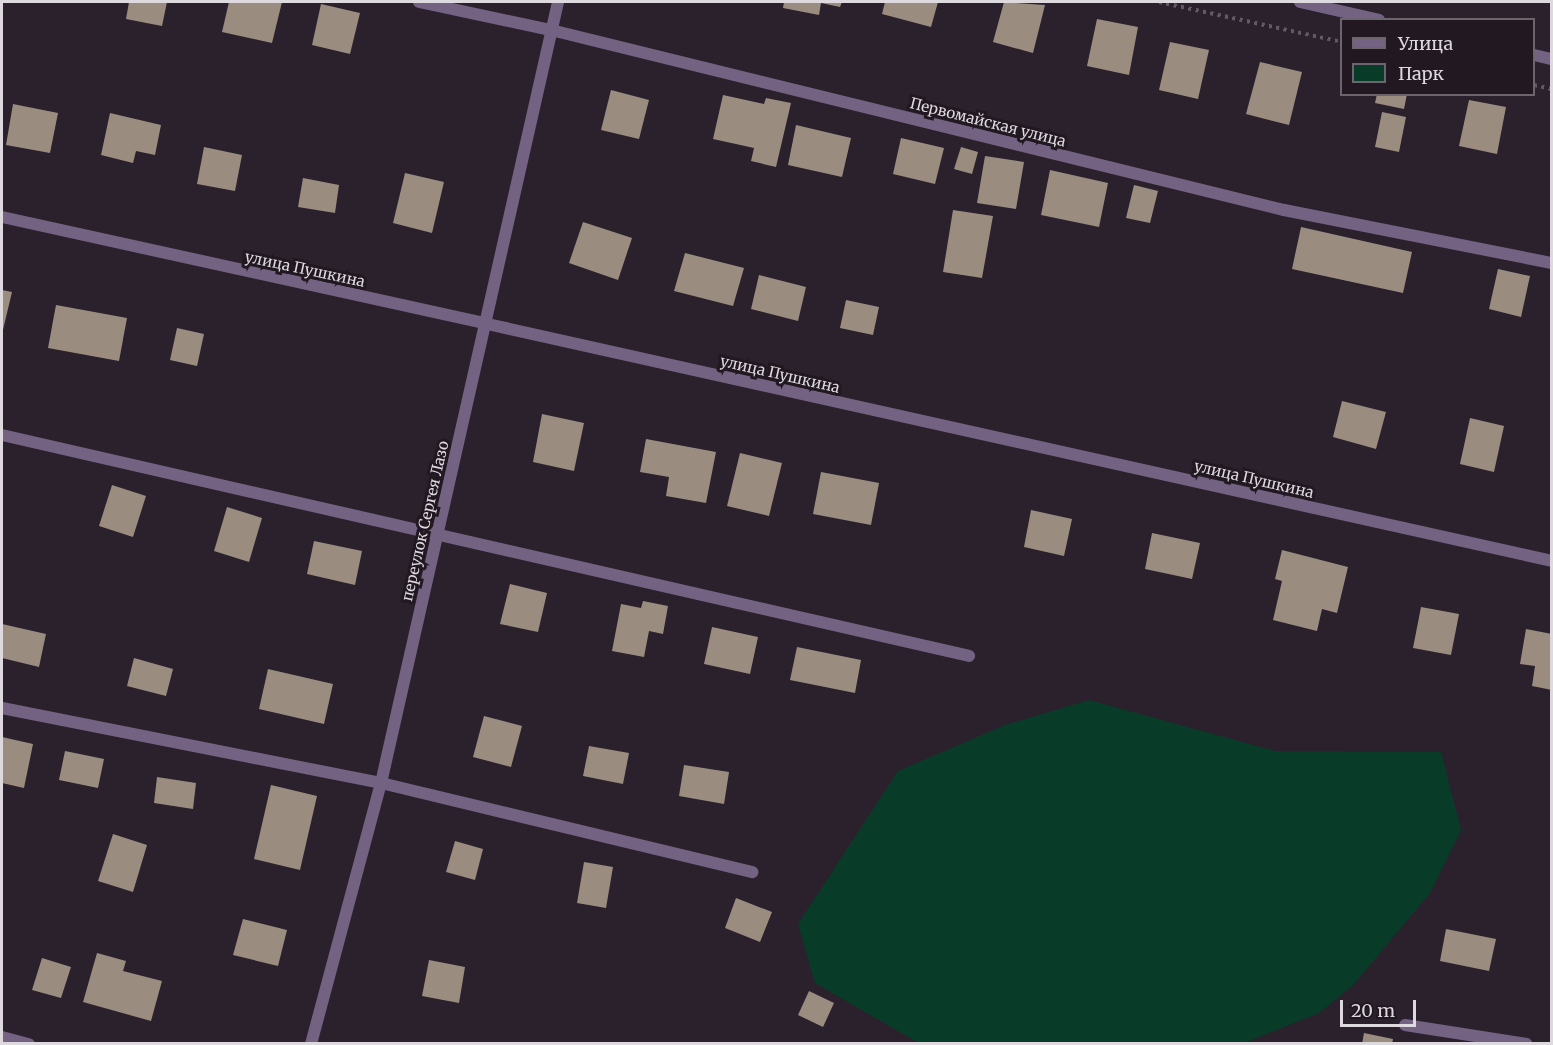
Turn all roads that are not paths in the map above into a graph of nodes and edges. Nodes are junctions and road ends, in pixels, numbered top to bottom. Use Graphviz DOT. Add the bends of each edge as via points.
graph roads {
  1 [pos="419,2"];
  2 [pos="558,2"];
  3 [pos="1300,2"];
  4 [pos="1370,18"];
  5 [pos="550,30"];
  6 [pos="1535,55"];
  7 [pos="1551,59"];
  8 [pos="2,217"];
  9 [pos="1551,263"];
  10 [pos="483,323"];
  11 [pos="2,435"];
  12 [pos="438,535"];
  13 [pos="1551,561"];
  14 [pos="969,656"];
  15 [pos="2,708"];
  16 [pos="381,783"];
  17 [pos="753,872"];
  18 [pos="1405,1025"];
  19 [pos="2,1037"];
  20 [pos="28,1044"];
  21 [pos="311,1044"];
  22 [pos="1527,1044"];
  1 -- 5 [label="street, Первомайская улица"];
  2 -- 5 [label="street, переулок Сергея Лазо"];
  3 -- 4 [label="street"];
  5 -- 9 [label="street, Первомайская улица" via="1284,210"];
  5 -- 10 [label="street, переулок Сергея Лазо"];
  6 -- 7 [label="street"];
  8 -- 10 [label="street, улица Пушкина"];
  10 -- 12 [label="street, переулок Сергея Лазо"];
  10 -- 13 [label="street, улица Пушкина"];
  11 -- 12 [label="street"];
  12 -- 14 [label="street"];
  12 -- 16 [label="street, переулок Сергея Лазо"];
  15 -- 16 [label="street"];
  16 -- 17 [label="street"];
  16 -- 21 [label="street, переулок Сергея Лазо"];
  18 -- 22 [label="street"];
  19 -- 20 [label="street"];
}
